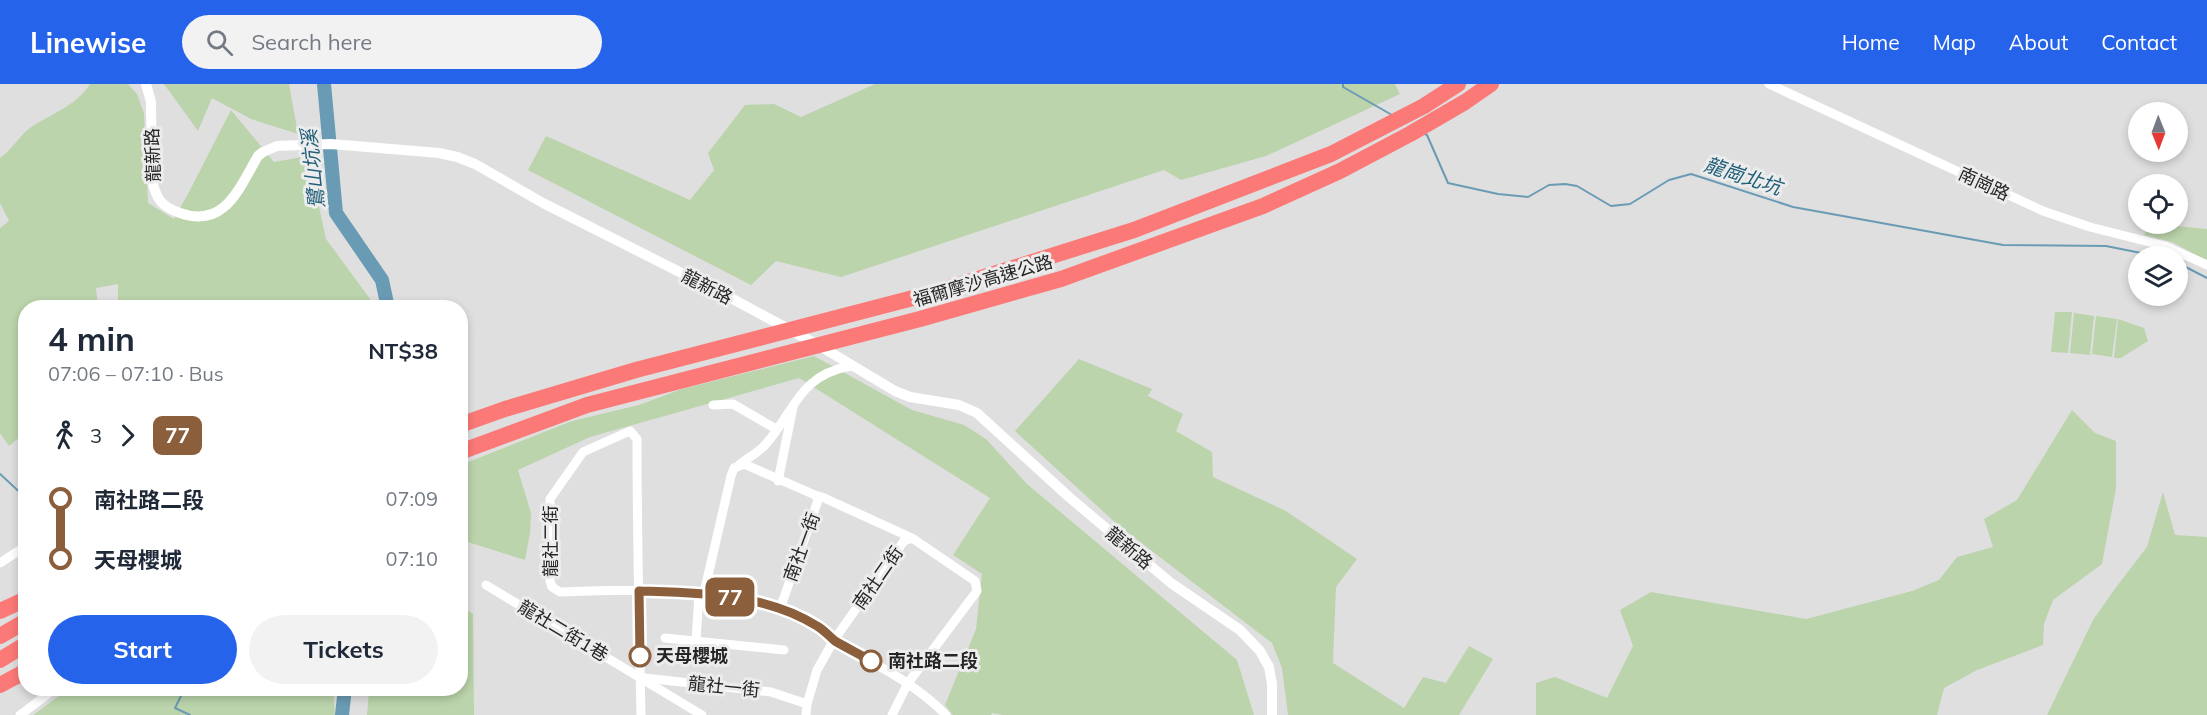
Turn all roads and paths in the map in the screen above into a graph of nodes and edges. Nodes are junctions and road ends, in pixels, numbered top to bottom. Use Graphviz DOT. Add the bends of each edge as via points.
graph roads {
  1 [pos="146,84"];
  2 [pos="1458,84"];
  3 [pos="1491,84"];
  4 [pos="1769,84"];
  5 [pos="2207,265"];
  6 [pos="851,366"];
  7 [pos="795,400"];
  8 [pos="713,405"];
  9 [pos="468,421"];
  10 [pos="776,429"];
  11 [pos="468,450"];
  12 [pos="739,465"];
  13 [pos="778,481"];
  14 [pos="815,495"];
  15 [pos="912,538"];
  16 [pos="18,551"];
  17 [pos="0,563"];
  18 [pos="486,585"];
  19 [pos="639,591"];
  20 [pos="701,593"];
  21 [pos="18,603"];
  22 [pos="780,609"];
  23 [pos="0,611"];
  24 [pos="18,626"];
  25 [pos="0,636"];
  26 [pos="665,638"];
  27 [pos="834,640"];
  28 [pos="696,641"];
  29 [pos="18,649"];
  30 [pos="784,650"];
  31 [pos="0,660"];
  32 [pos="18,675"];
  33 [pos="640,677"];
  34 [pos="908,682"];
  35 [pos="0,685"];
  36 [pos="45,696"];
  37 [pos="807,704"];
  38 [pos="20,715"];
  39 [pos="641,715"];
  40 [pos="702,715"];
  41 [pos="806,715"];
  42 [pos="892,715"];
  43 [pos="946,715"];
  44 [pos="1272,715"];
  1 -- 6 [label="street, 龍新路" via="151,102 154,192 167,209 209,217 227,205 263,152 277,146 313,143 439,153 475,165"];
  2 -- 9 [label="highway, 福爾摩沙高速公路" via="1331,154 1134,230 940,291 636,370"];
  3 -- 11 [label="highway, 福爾摩沙高速公路" via="1400,139 1263,206 1061,279 920,320 588,405"];
  4 -- 5 [label="street, 南崗路" via="2043,212 2165,246"];
  6 -- 7 [label="street" via="822,376"];
  6 -- 44 [label="street, 龍新路" via="910,397 959,405 977,413 1172,583 1240,630 1269,667"];
  7 -- 10 [label="street"];
  7 -- 13 [label="street"];
  8 -- 10 [label="street" via="733,404"];
  10 -- 12 [label="street" via="765,445"];
  12 -- 13 [label="street, 南社一街"];
  12 -- 20 [label="street" via="731,476"];
  13 -- 14 [label="street, 南社一街"];
  14 -- 15 [label="street"];
  14 -- 22 [label="street, 南社一街" via="818,505"];
  15 -- 27 [label="street, 南社二街" via="904,540"];
  15 -- 34 [label="street, 南社二街" via="975,581 977,591"];
  16 -- 17 [label="street"];
  18 -- 33 [label="street, 龍社二街1巷"];
  19 -- 19 [label="street, 龍社二街" via="560,592 549,581 549,500 583,452 630,431 636,439"];
  19 -- 20 [label="street"];
  19 -- 33 [label="street, 龍社二街"];
  20 -- 22 [label="street"];
  20 -- 28 [label="street"];
  21 -- 23 [label="highway"];
  22 -- 27 [label="street" via="818,626"];
  24 -- 25 [label="highway"];
  26 -- 28 [label="street"];
  27 -- 34 [label="street"];
  27 -- 37 [label="street, 南社二街" via="817,670"];
  28 -- 30 [label="street"];
  29 -- 31 [label="highway"];
  32 -- 35 [label="highway"];
  33 -- 37 [label="street, 龍社一街" via="771,692"];
  33 -- 39 [label="street, 龍社二街"];
  33 -- 40 [label="street, 龍社二街1巷"];
  34 -- 42 [label="street, 南社二街"];
  34 -- 43 [label="street"];
  36 -- 38 [label="street"];
  37 -- 41 [label="street, 南社二街"];
}
